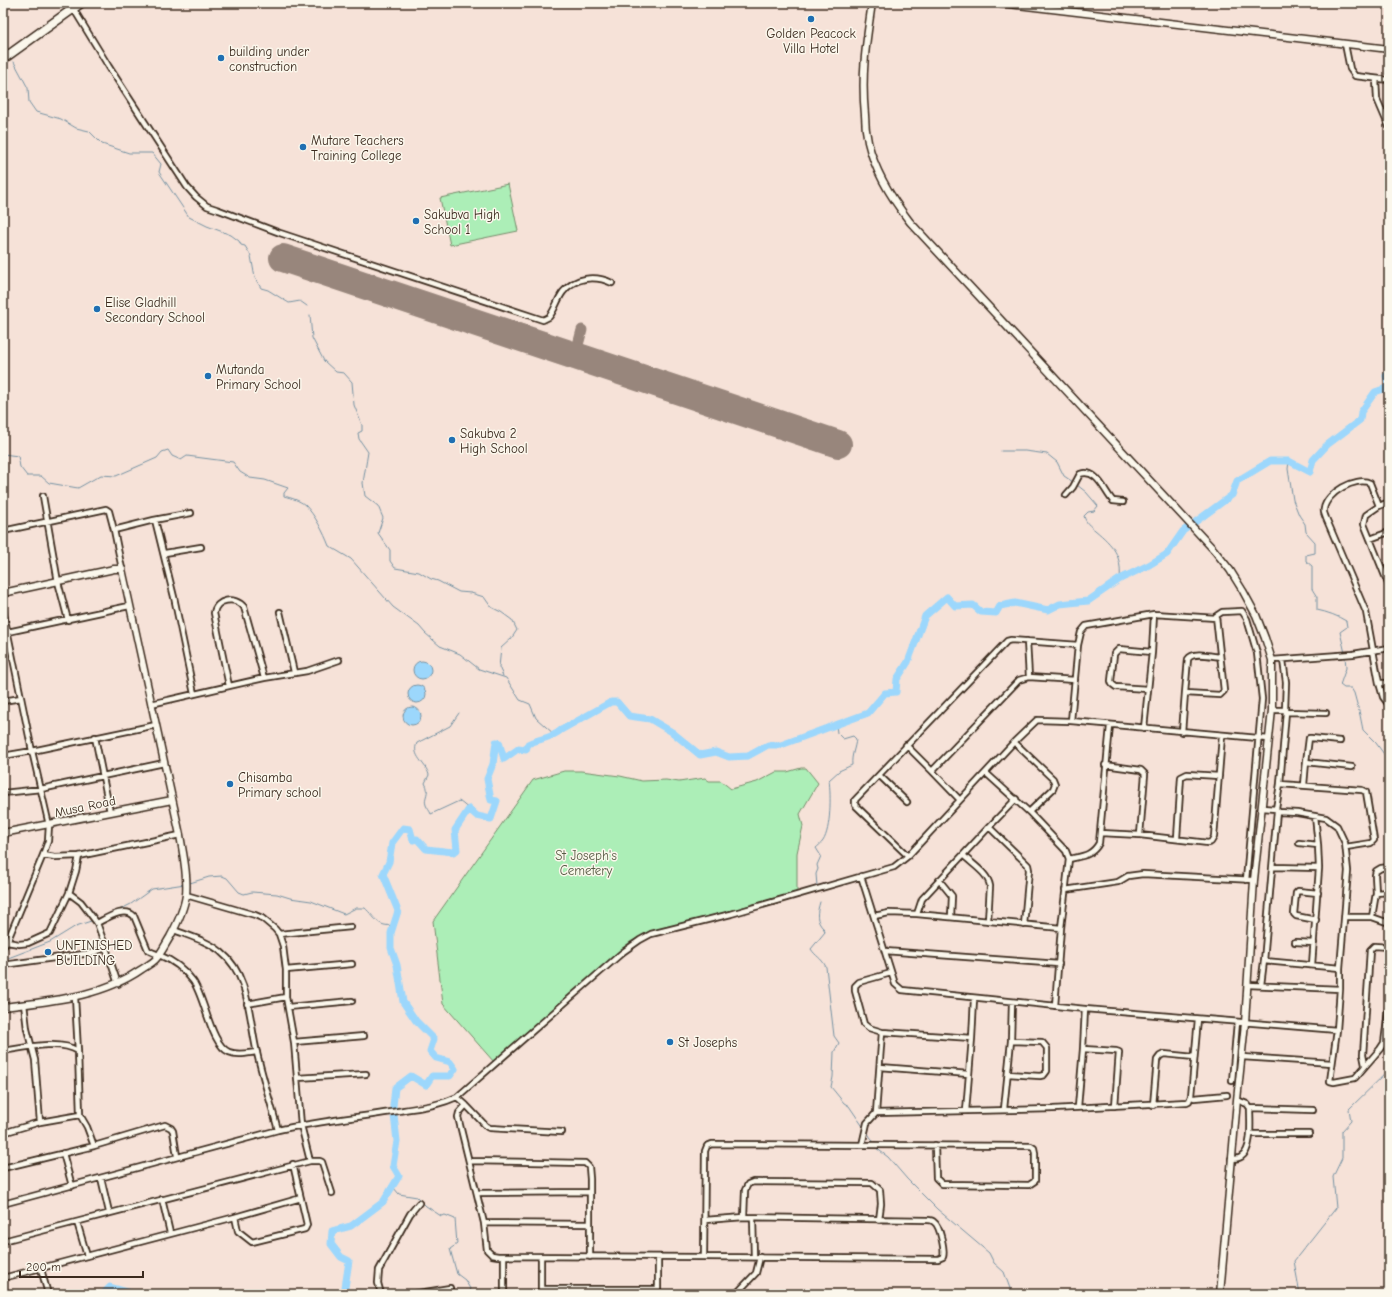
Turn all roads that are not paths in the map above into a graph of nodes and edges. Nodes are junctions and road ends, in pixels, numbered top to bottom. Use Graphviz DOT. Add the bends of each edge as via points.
graph roads {
  1 [pos="80,3"];
  2 [pos="872,3"];
  3 [pos="1001,3"];
  4 [pos="73,8"];
  5 [pos="1345,44"];
  6 [pos="1389,49"];
  7 [pos="3,59"];
  8 [pos="1376,79"];
  9 [pos="1389,80"];
  10 [pos="1389,127"];
  11 [pos="612,283"];
  12 [pos="42,496"];
  13 [pos="1066,496"];
  14 [pos="1123,502"];
  15 [pos="1389,502"];
  16 [pos="1379,506"];
  17 [pos="191,513"];
  18 [pos="156,520"];
  19 [pos="47,522"];
  20 [pos="114,530"];
  21 [pos="3,531"];
  22 [pos="1389,532"];
  23 [pos="1370,539"];
  24 [pos="201,547"];
  25 [pos="164,555"];
  26 [pos="122,569"];
  27 [pos="58,582"];
  28 [pos="1389,586"];
  29 [pos="3,593"];
  30 [pos="129,606"];
  31 [pos="3,610"];
  32 [pos="280,612"];
  33 [pos="1154,614"];
  34 [pos="1216,618"];
  35 [pos="68,620"];
  36 [pos="5,633"];
  37 [pos="1027,641"];
  38 [pos="1078,645"];
  39 [pos="1389,648"];
  40 [pos="1373,650"];
  41 [pos="1152,652"];
  42 [pos="1220,657"];
  43 [pos="339,660"];
  44 [pos="1272,660"];
  45 [pos="1284,660"];
  46 [pos="294,672"];
  47 [pos="1028,677"];
  48 [pos="264,678"];
  49 [pos="1075,680"];
  50 [pos="1379,683"];
  51 [pos="1389,683"];
  52 [pos="229,686"];
  53 [pos="1148,689"];
  54 [pos="1185,693"];
  55 [pos="194,694"];
  56 [pos="21,698"];
  57 [pos="3,701"];
  58 [pos="151,704"];
  59 [pos="1389,705"];
  60 [pos="1272,710"];
  61 [pos="1286,711"];
  62 [pos="1326,713"];
  63 [pos="1071,721"];
  64 [pos="156,724"];
  65 [pos="1110,726"];
  66 [pos="1144,728"];
  67 [pos="1182,732"];
  68 [pos="1222,736"];
  69 [pos="95,738"];
  70 [pos="1260,738"];
  71 [pos="1269,740"];
  72 [pos="1340,741"];
  73 [pos="1014,742"];
  74 [pos="906,746"];
  75 [pos="32,751"];
  76 [pos="3,756"];
  77 [pos="1306,762"];
  78 [pos="164,763"];
  79 [pos="1105,765"];
  80 [pos="1352,767"];
  81 [pos="932,771"];
  82 [pos="986,773"];
  83 [pos="102,775"];
  84 [pos="878,775"];
  85 [pos="1218,776"];
  86 [pos="1280,784"];
  87 [pos="1304,785"];
  88 [pos="41,788"];
  89 [pos="3,793"];
  90 [pos="1016,799"];
  91 [pos="172,800"];
  92 [pos="960,800"];
  93 [pos="907,802"];
  94 [pos="1262,808"];
  95 [pos="1276,810"];
  96 [pos="110,812"];
  97 [pos="1029,812"];
  98 [pos="1315,816"];
  99 [pos="49,825"];
  100 [pos="989,827"];
  101 [pos="1101,832"];
  102 [pos="4,833"];
  103 [pos="180,834"];
  104 [pos="1140,835"];
  105 [pos="1176,838"];
  106 [pos="1299,843"];
  107 [pos="1318,844"];
  108 [pos="1346,847"];
  109 [pos="3,849"];
  110 [pos="43,855"];
  111 [pos="963,855"];
  112 [pos="79,856"];
  113 [pos="908,856"];
  114 [pos="1069,859"];
  115 [pos="1273,867"];
  116 [pos="1389,867"];
  117 [pos="1319,868"];
  118 [pos="861,876"];
  119 [pos="939,880"];
  120 [pos="1246,880"];
  121 [pos="1254,880"];
  122 [pos="1065,890"];
  123 [pos="1389,892"];
  124 [pos="69,893"];
  125 [pos="1318,893"];
  126 [pos="1376,893"];
  127 [pos="186,895"];
  128 [pos="917,914"];
  129 [pos="874,916"];
  130 [pos="951,917"];
  131 [pos="1345,917"];
  132 [pos="1372,917"];
  133 [pos="94,920"];
  134 [pos="1316,920"];
  135 [pos="988,921"];
  136 [pos="1389,923"];
  137 [pos="1024,925"];
  138 [pos="351,927"];
  139 [pos="1061,928"];
  140 [pos="174,930"];
  141 [pos="279,934"];
  142 [pos="7,942"];
  143 [pos="1295,942"];
  144 [pos="1314,944"];
  145 [pos="3,947"];
  146 [pos="1389,947"];
  147 [pos="106,948"];
  148 [pos="885,951"];
  149 [pos="159,955"];
  150 [pos="1264,961"];
  151 [pos="352,964"];
  152 [pos="1058,964"];
  153 [pos="1312,965"];
  154 [pos="3,966"];
  155 [pos="1340,968"];
  156 [pos="286,970"];
  157 [pos="891,973"];
  158 [pos="118,984"];
  159 [pos="1248,985"];
  160 [pos="1261,985"];
  161 [pos="1340,989"];
  162 [pos="75,997"];
  163 [pos="286,997"];
  164 [pos="974,999"];
  165 [pos="352,1001"];
  166 [pos="1012,1002"];
  167 [pos="24,1004"];
  168 [pos="247,1004"];
  169 [pos="1389,1004"];
  170 [pos="1055,1006"];
  171 [pos="3,1007"];
  172 [pos="288,1007"];
  173 [pos="1085,1009"];
  174 [pos="1198,1019"];
  175 [pos="1237,1022"];
  176 [pos="1245,1023"];
  177 [pos="1337,1030"];
  178 [pos="882,1032"];
  179 [pos="364,1036"];
  180 [pos="972,1038"];
  181 [pos="1011,1041"];
  182 [pos="294,1042"];
  183 [pos="33,1046"];
  184 [pos="1083,1049"];
  185 [pos="3,1051"];
  186 [pos="78,1051"];
  187 [pos="257,1052"];
  188 [pos="1194,1057"];
  189 [pos="1242,1057"];
  190 [pos="1332,1063"];
  191 [pos="1365,1065"];
  192 [pos="880,1067"];
  193 [pos="366,1074"];
  194 [pos="969,1074"];
  195 [pos="1008,1074"];
  196 [pos="297,1078"];
  197 [pos="1232,1080"];
  198 [pos="1227,1095"];
  199 [pos="457,1097"];
  200 [pos="1194,1098"];
  201 [pos="1237,1100"];
  202 [pos="466,1105"];
  203 [pos="1152,1105"];
  204 [pos="1115,1106"];
  205 [pos="1078,1107"];
  206 [pos="1250,1108"];
  207 [pos="1004,1109"];
  208 [pos="1313,1110"];
  209 [pos="966,1111"];
  210 [pos="876,1112"];
  211 [pos="80,1115"];
  212 [pos="40,1122"];
  213 [pos="301,1125"];
  214 [pos="278,1130"];
  215 [pos="562,1132"];
  216 [pos="3,1133"];
  217 [pos="1250,1134"];
  218 [pos="1309,1134"];
  219 [pos="862,1145"];
  220 [pos="935,1145"];
  221 [pos="94,1146"];
  222 [pos="63,1153"];
  223 [pos="177,1156"];
  224 [pos="310,1160"];
  225 [pos="1231,1160"];
  226 [pos="469,1161"];
  227 [pos="293,1164"];
  228 [pos="3,1168"];
  229 [pos="101,1178"];
  230 [pos="72,1186"];
  231 [pos="590,1192"];
  232 [pos="332,1193"];
  233 [pos="477,1193"];
  234 [pos="301,1198"];
  235 [pos="162,1199"];
  236 [pos="419,1203"];
  237 [pos="3,1204"];
  238 [pos="108,1212"];
  239 [pos="235,1217"];
  240 [pos="744,1217"];
  241 [pos="753,1218"];
  242 [pos="705,1220"];
  243 [pos="879,1220"];
  244 [pos="77,1222"];
  245 [pos="484,1223"];
  246 [pos="590,1224"];
  247 [pos="170,1233"];
  248 [pos="3,1241"];
  249 [pos="87,1256"];
  250 [pos="504,1256"];
  251 [pos="541,1257"];
  252 [pos="590,1257"];
  253 [pos="658,1257"];
  254 [pos="704,1257"];
  255 [pos="754,1257"];
  256 [pos="760,1257"];
  257 [pos="41,1269"];
  258 [pos="3,1278"];
  259 [pos="450,1288"];
  260 [pos="541,1291"];
  261 [pos="658,1292"];
  262 [pos="504,1293"];
  263 [pos="48,1294"];
  264 [pos="381,1294"];
  265 [pos="413,1294"];
  266 [pos="736,1294"];
  267 [pos="1220,1294"];
  1 -- 4 [label="highway"];
  2 -- 44 [label="street" via="862,79 866,132 881,176 894,200 910,222 1182,514 1230,570 1256,615"];
  3 -- 5 [label="street"];
  4 -- 7 [label="highway"];
  4 -- 11 [label="street" via="187,187 207,206 280,233 543,320 549,317 563,292 572,284 587,278 602,278"];
  5 -- 6 [label="street"];
  5 -- 8 [label="street" via="1352,74"];
  8 -- 9 [label="street"];
  8 -- 10 [label="street" via="1377,99"];
  12 -- 19 [label="street"];
  13 -- 14 [label="street" via="1084,472 1092,474 1101,483 1113,501"];
  15 -- 16 [label="street"];
  16 -- 23 [label="street" via="1366,515 1364,524"];
  16 -- 40 [label="street" via="1370,483 1364,481 1349,484 1331,495 1324,510 1366,612"];
  17 -- 18 [label="street"];
  18 -- 20 [label="street"];
  18 -- 25 [label="street"];
  19 -- 20 [label="street" via="106,509 109,511"];
  19 -- 21 [label="street"];
  19 -- 27 [label="street"];
  20 -- 26 [label="street"];
  22 -- 23 [label="street"];
  23 -- 28 [label="street"];
  24 -- 25 [label="street"];
  25 -- 55 [label="street"];
  26 -- 27 [label="street"];
  26 -- 30 [label="street"];
  27 -- 29 [label="street"];
  27 -- 35 [label="street"];
  30 -- 35 [label="street"];
  30 -- 58 [label="street"];
  31 -- 36 [label="street"];
  32 -- 46 [label="street"];
  33 -- 34 [label="street"];
  33 -- 38 [label="street" via="1086,626 1081,632"];
  33 -- 41 [label="street"];
  34 -- 42 [label="street"];
  34 -- 70 [label="street" via="1217,614 1222,612 1242,611 1247,619 1257,653 1262,700"];
  35 -- 36 [label="street"];
  36 -- 56 [label="street"];
  37 -- 38 [label="street"];
  37 -- 47 [label="street"];
  37 -- 74 [label="street" via="1007,641"];
  38 -- 49 [label="street"];
  39 -- 40 [label="street"];
  40 -- 45 [label="street"];
  40 -- 50 [label="street"];
  41 -- 53 [label="street"];
  41 -- 53 [label="street" via="1119,649 1116,651 1111,681 1116,687"];
  42 -- 54 [label="street" via="1194,654 1188,658"];
  42 -- 54 [label="street" via="1223,694"];
  43 -- 46 [label="street" via="307,671"];
  44 -- 45 [label="street"];
  44 -- 60 [label="street"];
  45 -- 61 [label="street"];
  46 -- 48 [label="street"];
  47 -- 49 [label="street"];
  47 -- 81 [label="street" via="1019,680"];
  48 -- 52 [label="street"];
  48 -- 52 [label="street" via="244,607 233,600 221,602 216,606 214,613"];
  49 -- 63 [label="street"];
  50 -- 51 [label="street"];
  50 -- 59 [label="street"];
  52 -- 55 [label="street"];
  53 -- 66 [label="street"];
  54 -- 67 [label="street"];
  55 -- 58 [label="street"];
  56 -- 57 [label="street"];
  56 -- 75 [label="street"];
  58 -- 64 [label="street"];
  60 -- 61 [label="street"];
  60 -- 71 [label="street"];
  61 -- 62 [label="street"];
  61 -- 86 [label="street"];
  63 -- 65 [label="street"];
  63 -- 73 [label="street" via="1037,720"];
  64 -- 69 [label="street"];
  64 -- 78 [label="street"];
  65 -- 66 [label="street"];
  65 -- 79 [label="street"];
  66 -- 67 [label="street"];
  67 -- 68 [label="street"];
  68 -- 70 [label="street"];
  68 -- 85 [label="street"];
  69 -- 75 [label="street"];
  69 -- 83 [label="street"];
  70 -- 71 [label="street"];
  70 -- 120 [label="street"];
  71 -- 94 [label="street"];
  72 -- 77 [label="street" via="1309,738"];
  73 -- 82 [label="street"];
  73 -- 97 [label="street" via="1053,779 1055,784"];
  74 -- 81 [label="street"];
  74 -- 84 [label="street"];
  75 -- 76 [label="street"];
  75 -- 88 [label="street"];
  77 -- 80 [label="street"];
  77 -- 87 [label="street"];
  78 -- 83 [label="street"];
  78 -- 91 [label="street"];
  79 -- 101 [label="street"];
  79 -- 104 [label="street" via="1141,770 1145,774"];
  81 -- 92 [label="street"];
  82 -- 90 [label="street"];
  82 -- 92 [label="street"];
  83 -- 88 [label="street"];
  83 -- 96 [label="street"];
  84 -- 93 [label="street"];
  84 -- 113 [label="street" via="854,804"];
  85 -- 105 [label="street" via="1187,774 1181,777"];
  85 -- 105 [label="street" via="1212,841 1208,843"];
  86 -- 87 [label="street"];
  86 -- 95 [label="street"];
  87 -- 108 [label="street" via="1366,792 1373,841"];
  88 -- 89 [label="street"];
  88 -- 99 [label="street"];
  90 -- 97 [label="street"];
  90 -- 100 [label="street"];
  91 -- 96 [label="street, Musa Road"];
  91 -- 103 [label="street"];
  92 -- 113 [label="street"];
  94 -- 95 [label="street"];
  94 -- 121 [label="street"];
  95 -- 98 [label="street"];
  95 -- 115 [label="street"];
  96 -- 99 [label="street, Musa Road"];
  97 -- 114 [label="street" via="1066,851"];
  98 -- 107 [label="street"];
  98 -- 108 [label="street" via="1326,818 1337,826"];
  99 -- 102 [label="street, Musa Road"];
  99 -- 110 [label="street" via="48,841"];
  100 -- 111 [label="street"];
  100 -- 137 [label="street" via="1028,865"];
  101 -- 104 [label="street"];
  101 -- 114 [label="street" via="1095,851"];
  102 -- 109 [label="street"];
  103 -- 112 [label="street"];
  103 -- 127 [label="street" via="186,869"];
  104 -- 105 [label="street"];
  106 -- 107 [label="street"];
  107 -- 117 [label="street"];
  108 -- 131 [label="street" via="1348,870"];
  110 -- 112 [label="street"];
  110 -- 142 [label="street"];
  111 -- 119 [label="street"];
  111 -- 135 [label="street" via="989,880"];
  112 -- 124 [label="street"];
  113 -- 118 [label="street" via="894,868"];
  114 -- 122 [label="street"];
  115 -- 117 [label="street"];
  115 -- 150 [label="street"];
  116 -- 126 [label="street" via="1376,871"];
  117 -- 125 [label="street"];
  118 -- 129 [label="street"];
  118 -- 199 [label="street" via="731,914 651,934 640,940"];
  119 -- 128 [label="street" via="922,899"];
  119 -- 130 [label="street" via="952,896"];
  120 -- 121 [label="street"];
  120 -- 122 [label="street" via="1143,874 1128,876 1118,882"];
  121 -- 159 [label="street"];
  122 -- 139 [label="street"];
  123 -- 126 [label="street"];
  124 -- 133 [label="street" via="81,902"];
  124 -- 142 [label="street" via="50,933 28,943"];
  125 -- 134 [label="street"];
  125 -- 134 [label="street" via="1298,891 1294,914"];
  126 -- 132 [label="street"];
  127 -- 140 [label="street"];
  127 -- 141 [label="street" via="255,915"];
  128 -- 129 [label="street" via="889,913"];
  128 -- 130 [label="street"];
  129 -- 148 [label="street"];
  130 -- 135 [label="street"];
  131 -- 132 [label="street"];
  131 -- 155 [label="street"];
  132 -- 136 [label="street"];
  133 -- 147 [label="street"];
  133 -- 149 [label="street" via="129,912 134,916 148,950"];
  134 -- 144 [label="street"];
  135 -- 137 [label="street"];
  137 -- 139 [label="street"];
  138 -- 141 [label="street"];
  139 -- 152 [label="street"];
  140 -- 149 [label="street"];
  140 -- 168 [label="street" via="221,952 244,988"];
  141 -- 156 [label="street"];
  142 -- 145 [label="street"];
  143 -- 144 [label="street"];
  144 -- 153 [label="street"];
  146 -- 191 [label="street" via="1374,946 1370,950 1363,1055"];
  147 -- 154 [label="street" via="91,953"];
  147 -- 158 [label="street"];
  148 -- 152 [label="street"];
  148 -- 157 [label="street"];
  149 -- 158 [label="street" via="154,961"];
  149 -- 187 [label="street" via="172,962 193,981 199,990 216,1039 222,1047 228,1052 240,1054"];
  150 -- 153 [label="street"];
  150 -- 160 [label="street"];
  151 -- 156 [label="street"];
  152 -- 170 [label="street"];
  153 -- 155 [label="street"];
  155 -- 161 [label="street"];
  156 -- 163 [label="street"];
  157 -- 164 [label="street" via="895,984 902,990"];
  157 -- 178 [label="street" via="859,982 855,986 864,1024"];
  158 -- 162 [label="street"];
  159 -- 160 [label="street"];
  159 -- 176 [label="street"];
  160 -- 161 [label="street"];
  161 -- 177 [label="street"];
  162 -- 167 [label="street"];
  162 -- 186 [label="street"];
  163 -- 168 [label="street"];
  163 -- 172 [label="street"];
  164 -- 166 [label="street"];
  164 -- 180 [label="street"];
  165 -- 172 [label="street"];
  166 -- 170 [label="street"];
  166 -- 181 [label="street"];
  167 -- 171 [label="street"];
  167 -- 183 [label="street" via="27,1029"];
  168 -- 187 [label="street"];
  169 -- 191 [label="street" via="1384,1043"];
  170 -- 173 [label="street"];
  172 -- 182 [label="street"];
  173 -- 174 [label="street"];
  173 -- 184 [label="street"];
  174 -- 175 [label="street"];
  174 -- 188 [label="street"];
  175 -- 176 [label="street"];
  175 -- 197 [label="street"];
  176 -- 177 [label="street"];
  176 -- 189 [label="street"];
  177 -- 190 [label="street"];
  178 -- 180 [label="street"];
  178 -- 192 [label="street"];
  179 -- 182 [label="street"];
  180 -- 194 [label="street"];
  181 -- 195 [label="street"];
  181 -- 195 [label="street" via="1042,1042 1047,1048 1047,1071 1040,1076"];
  182 -- 196 [label="street"];
  183 -- 185 [label="street"];
  183 -- 186 [label="street" via="70,1046"];
  183 -- 212 [label="street"];
  184 -- 204 [label="street" via="1119,1052"];
  184 -- 205 [label="street"];
  186 -- 211 [label="street"];
  187 -- 214 [label="street"];
  188 -- 203 [label="street" via="1189,1100 1184,1103"];
  188 -- 203 [label="street" via="1164,1054 1160,1056 1157,1060"];
  189 -- 190 [label="street"];
  189 -- 201 [label="street"];
  190 -- 191 [label="street" via="1330,1081 1334,1082 1355,1078"];
  192 -- 194 [label="street"];
  192 -- 210 [label="street"];
  193 -- 196 [label="street"];
  194 -- 209 [label="street"];
  195 -- 207 [label="street"];
  196 -- 213 [label="street"];
  198 -- 200 [label="street"];
  199 -- 202 [label="street"];
  199 -- 213 [label="street" via="444,1103 389,1113"];
  201 -- 206 [label="street"];
  201 -- 225 [label="street"];
  202 -- 215 [label="street" via="490,1128"];
  202 -- 226 [label="street" via="458,1113 458,1117"];
  203 -- 204 [label="street"];
  204 -- 205 [label="street"];
  205 -- 207 [label="street"];
  206 -- 208 [label="street"];
  206 -- 217 [label="street"];
  207 -- 209 [label="street"];
  209 -- 210 [label="street"];
  210 -- 219 [label="street" via="867,1123"];
  211 -- 212 [label="street"];
  211 -- 221 [label="street"];
  212 -- 216 [label="street"];
  213 -- 214 [label="street"];
  213 -- 224 [label="street"];
  214 -- 223 [label="street"];
  217 -- 218 [label="street"];
  217 -- 225 [label="street" via="1246,1151 1239,1158"];
  219 -- 220 [label="street"];
  219 -- 242 [label="street" via="707,1146"];
  220 -- 220 [label="street" via="1031,1146 1035,1153 1035,1181 1029,1184 942,1184 936,1178"];
  221 -- 222 [label="street"];
  221 -- 223 [label="street" via="165,1125 173,1131"];
  222 -- 228 [label="street"];
  222 -- 230 [label="street"];
  223 -- 229 [label="street"];
  224 -- 227 [label="street"];
  224 -- 232 [label="street" via="322,1162"];
  225 -- 267 [label="street"];
  226 -- 231 [label="street" via="585,1163 589,1167"];
  226 -- 233 [label="street"];
  227 -- 234 [label="street"];
  227 -- 235 [label="street"];
  229 -- 230 [label="street"];
  229 -- 238 [label="street"];
  230 -- 237 [label="street"];
  231 -- 233 [label="street"];
  231 -- 246 [label="street"];
  233 -- 245 [label="street"];
  234 -- 239 [label="street"];
  234 -- 239 [label="street" via="307,1225 305,1229 252,1242 238,1230"];
  235 -- 238 [label="street"];
  235 -- 247 [label="street"];
  236 -- 264 [label="street" via="410,1214 379,1270 378,1283"];
  238 -- 244 [label="street"];
  239 -- 247 [label="street"];
  240 -- 241 [label="street"];
  240 -- 242 [label="street"];
  240 -- 243 [label="street" via="745,1190 748,1184 753,1182 872,1184 880,1190"];
  241 -- 243 [label="street"];
  241 -- 255 [label="street"];
  242 -- 254 [label="street"];
  243 -- 256 [label="street" via="934,1221 938,1226 943,1257"];
  244 -- 248 [label="street"];
  244 -- 249 [label="street"];
  245 -- 246 [label="street"];
  245 -- 250 [label="street" via="487,1250 492,1255"];
  246 -- 252 [label="street"];
  247 -- 249 [label="street"];
  249 -- 257 [label="street"];
  250 -- 251 [label="street"];
  250 -- 262 [label="street"];
  251 -- 252 [label="street"];
  251 -- 260 [label="street"];
  252 -- 253 [label="street"];
  253 -- 254 [label="street"];
  253 -- 261 [label="street"];
  254 -- 255 [label="street"];
  255 -- 256 [label="street"];
  256 -- 266 [label="street" via="756,1273"];
  257 -- 258 [label="street"];
  257 -- 263 [label="street"];
  259 -- 265 [label="street"];
  260 -- 261 [label="street"];
}
